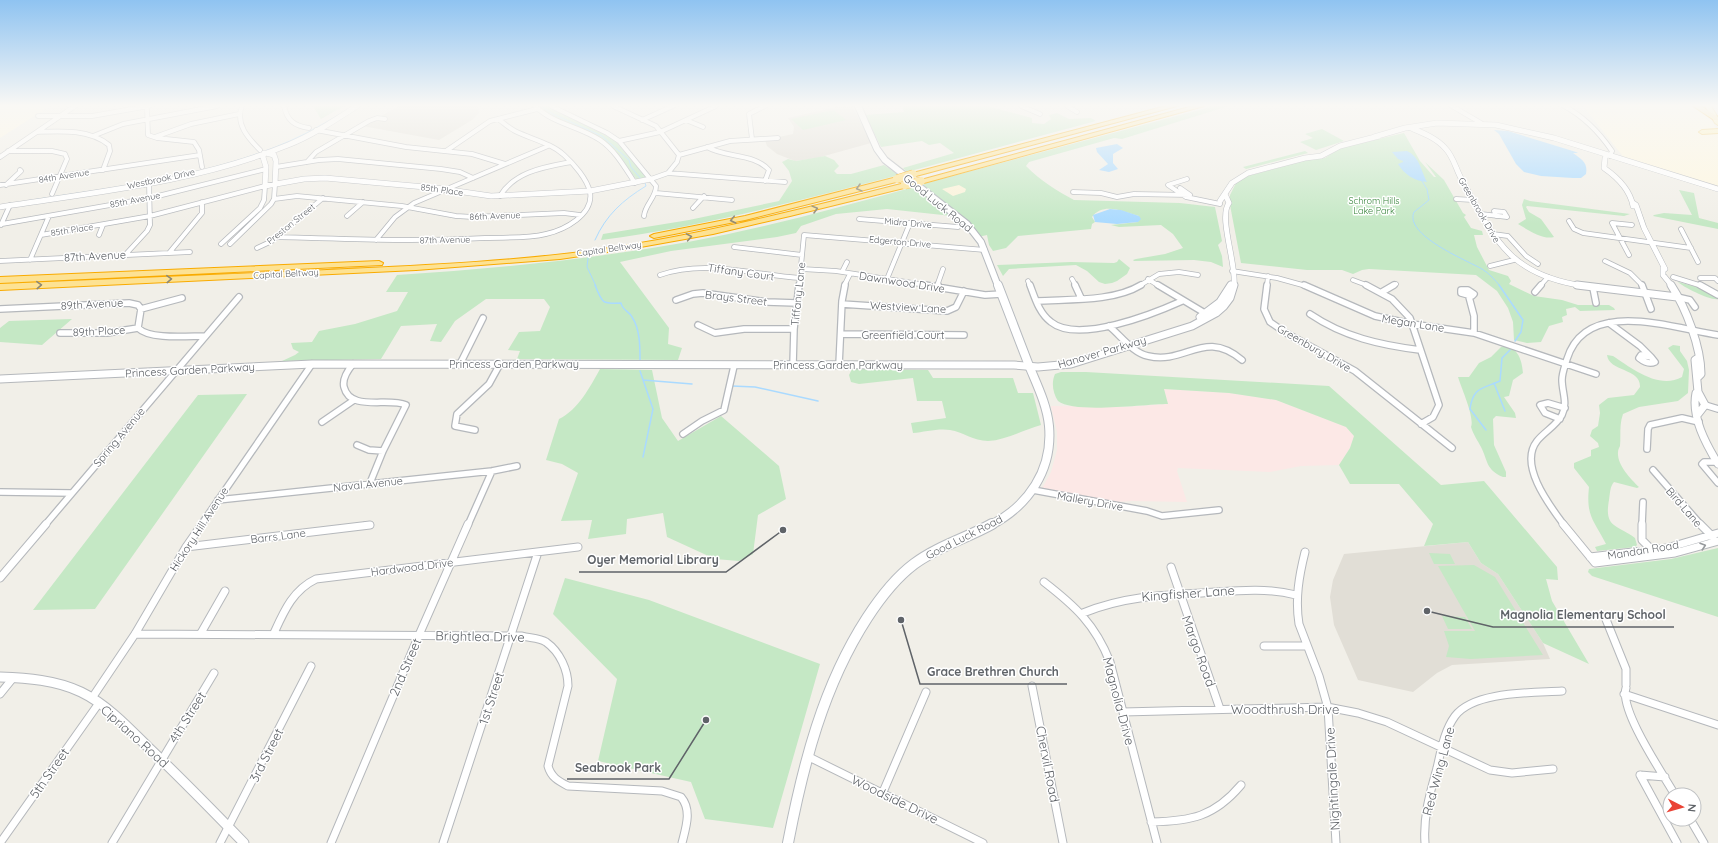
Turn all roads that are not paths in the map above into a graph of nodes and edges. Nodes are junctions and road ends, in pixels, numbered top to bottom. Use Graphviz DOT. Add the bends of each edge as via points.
graph roads {
  1 [pos="17,145"];
  2 [pos="109,145"];
  3 [pos="197,145"];
  4 [pos="256,145"];
  5 [pos="275,145"];
  6 [pos="283,145"];
  7 [pos="327,145"];
  8 [pos="397,145"];
  9 [pos="454,145"];
  10 [pos="605,145"];
  11 [pos="623,145"];
  12 [pos="670,145"];
  13 [pos="713,145"];
  14 [pos="875,145"];
  15 [pos="1023,145"];
  16 [pos="1054,145"];
  17 [pos="1342,145"];
  18 [pos="1442,145"];
  19 [pos="1570,145"];
  20 [pos="1607,145"];
  21 [pos="548,146"];
  22 [pos="707,147"];
  23 [pos="8,151"];
  24 [pos="262,151"];
  25 [pos="446,151"];
  26 [pos="1328,151"];
  27 [pos="1315,154"];
  28 [pos="200,155"];
  29 [pos="678,155"];
  30 [pos="0,157"];
  31 [pos="140,157"];
  32 [pos="1608,158"];
  33 [pos="308,162"];
  34 [pos="571,162"];
  35 [pos="505,164"];
  36 [pos="137,165"];
  37 [pos="202,167"];
  38 [pos="276,167"];
  39 [pos="266,169"];
  40 [pos="20,170"];
  41 [pos="103,170"];
  42 [pos="668,173"];
  43 [pos="60,177"];
  44 [pos="473,178"];
  45 [pos="651,179"];
  46 [pos="1187,179"];
  47 [pos="765,181"];
  48 [pos="149,182"];
  49 [pos="785,182"];
  50 [pos="635,183"];
  51 [pos="275,184"];
  52 [pos="0,185"];
  53 [pos="6,185"];
  54 [pos="265,186"];
  55 [pos="1180,188"];
  56 [pos="444,189"];
  57 [pos="1718,190"];
  58 [pos="590,191"];
  59 [pos="656,192"];
  60 [pos="1074,192"];
  61 [pos="1718,193"];
  62 [pos="52,194"];
  63 [pos="1225,194"];
  64 [pos="1190,195"];
  65 [pos="500,196"];
  66 [pos="704,196"];
  67 [pos="1181,196"];
  68 [pos="150,198"];
  69 [pos="324,198"];
  70 [pos="274,199"];
  71 [pos="1456,199"];
  72 [pos="732,200"];
  73 [pos="1473,200"];
  74 [pos="202,202"];
  75 [pos="363,202"];
  76 [pos="1220,202"];
  77 [pos="0,203"];
  78 [pos="1227,203"];
  79 [pos="10,205"];
  80 [pos="0,207"];
  81 [pos="406,207"];
  82 [pos="693,208"];
  83 [pos="1225,213"];
  84 [pos="1481,214"];
  85 [pos="580,215"];
  86 [pos="49,216"];
  87 [pos="150,216"];
  88 [pos="347,216"];
  89 [pos="644,216"];
  90 [pos="1507,217"];
  91 [pos="859,219"];
  92 [pos="1569,221"];
  93 [pos="910,223"];
  94 [pos="1,225"];
  95 [pos="103,225"];
  96 [pos="1632,225"];
  97 [pos="958,227"];
  98 [pos="1681,228"];
  99 [pos="1493,234"];
  100 [pos="41,235"];
  101 [pos="99,235"];
  102 [pos="815,235"];
  103 [pos="277,237"];
  104 [pos="1621,238"];
  105 [pos="376,240"];
  106 [pos="1651,242"];
  107 [pos="903,243"];
  108 [pos="222,244"];
  109 [pos="230,244"];
  110 [pos="734,247"];
  111 [pos="257,248"];
  112 [pos="1691,248"];
  113 [pos="985,250"];
  114 [pos="190,252"];
  115 [pos="169,253"];
  116 [pos="125,255"];
  117 [pos="802,255"];
  118 [pos="1629,255"];
  119 [pos="30,260"];
  120 [pos="1514,260"];
  121 [pos="0,261"];
  122 [pos="1605,261"];
  123 [pos="847,262"];
  124 [pos="1698,262"];
  125 [pos="1490,266"];
  126 [pos="1528,268"];
  127 [pos="802,269"];
  128 [pos="943,269"];
  129 [pos="842,272"];
  130 [pos="1234,272"];
  131 [pos="850,274"];
  132 [pos="660,275"];
  133 [pos="1198,275"];
  134 [pos="1268,276"];
  135 [pos="1669,276"];
  136 [pos="1548,277"];
  137 [pos="800,278"];
  138 [pos="1700,278"];
  139 [pos="887,279"];
  140 [pos="1072,279"];
  141 [pos="1148,279"];
  142 [pos="0,280"];
  143 [pos="1353,280"];
  144 [pos="1718,281"];
  145 [pos="1028,282"];
  146 [pos="1396,284"];
  147 [pos="0,287"];
  148 [pos="937,287"];
  149 [pos="1593,288"];
  150 [pos="964,292"];
  151 [pos="1382,292"];
  152 [pos="1535,292"];
  153 [pos="1646,292"];
  154 [pos="1002,294"];
  155 [pos="1718,295"];
  156 [pos="1469,296"];
  157 [pos="239,297"];
  158 [pos="1677,297"];
  159 [pos="182,298"];
  160 [pos="1081,298"];
  161 [pos="676,300"];
  162 [pos="1037,301"];
  163 [pos="1182,301"];
  164 [pos="797,303"];
  165 [pos="1596,303"];
  166 [pos="842,304"];
  167 [pos="1695,307"];
  168 [pos="1651,308"];
  169 [pos="0,309"];
  170 [pos="141,309"];
  171 [pos="1310,314"];
  172 [pos="1209,315"];
  173 [pos="483,318"];
  174 [pos="1609,322"];
  175 [pos="1412,324"];
  176 [pos="698,325"];
  177 [pos="1109,326"];
  178 [pos="138,328"];
  179 [pos="794,329"];
  180 [pos="1692,330"];
  181 [pos="60,333"];
  182 [pos="1474,333"];
  183 [pos="842,334"];
  184 [pos="964,335"];
  185 [pos="1718,335"];
  186 [pos="205,336"];
  187 [pos="1129,343"];
  188 [pos="1420,350"];
  189 [pos="1651,357"];
  190 [pos="1242,360"];
  191 [pos="1565,363"];
  192 [pos="312,364"];
  193 [pos="353,364"];
  194 [pos="460,364"];
  195 [pos="500,364"];
  196 [pos="793,365"];
  197 [pos="840,365"];
  198 [pos="1029,365"];
  199 [pos="734,366"];
  200 [pos="176,371"];
  201 [pos="1596,374"];
  202 [pos="0,379"];
  203 [pos="354,400"];
  204 [pos="1700,404"];
  205 [pos="1565,408"];
  206 [pos="1718,409"];
  207 [pos="1560,419"];
  208 [pos="322,422"];
  209 [pos="1699,422"];
  210 [pos="1421,424"];
  211 [pos="475,430"];
  212 [pos="683,434"];
  213 [pos="357,445"];
  214 [pos="1452,448"];
  215 [pos="1647,449"];
  216 [pos="383,451"];
  217 [pos="1718,463"];
  218 [pos="517,466"];
  219 [pos="1653,470"];
  220 [pos="492,471"];
  221 [pos="1718,482"];
  222 [pos="370,483"];
  223 [pos="1033,490"];
  224 [pos="0,492"];
  225 [pos="71,493"];
  226 [pos="218,500"];
  227 [pos="1643,502"];
  228 [pos="1219,510"];
  229 [pos="370,525"];
  230 [pos="1715,534"];
  231 [pos="1718,541"];
  232 [pos="186,547"];
  233 [pos="578,547"];
  234 [pos="1652,550"];
  235 [pos="538,552"];
  236 [pos="1305,552"];
  237 [pos="1659,556"];
  238 [pos="1590,557"];
  239 [pos="452,562"];
  240 [pos="1171,568"];
  241 [pos="0,578"];
  242 [pos="1044,582"];
  243 [pos="225,590"];
  244 [pos="1178,593"];
  245 [pos="1296,595"];
  246 [pos="1083,613"];
  247 [pos="1605,617"];
  248 [pos="201,633"];
  249 [pos="274,633"];
  250 [pos="135,634"];
  251 [pos="419,635"];
  252 [pos="511,636"];
  253 [pos="1264,646"];
  254 [pos="1306,646"];
  255 [pos="311,666"];
  256 [pos="214,673"];
  257 [pos="0,677"];
  258 [pos="13,678"];
  259 [pos="1032,686"];
  260 [pos="1625,689"];
  261 [pos="1562,691"];
  262 [pos="926,692"];
  263 [pos="0,694"];
  264 [pos="95,701"];
  265 [pos="1328,706"];
  266 [pos="1220,709"];
  267 [pos="1123,712"];
  268 [pos="1718,725"];
  269 [pos="1443,748"];
  270 [pos="807,756"];
  271 [pos="162,760"];
  272 [pos="1553,769"];
  273 [pos="1665,777"];
  274 [pos="1241,785"];
  275 [pos="1671,787"];
  276 [pos="883,792"];
  277 [pos="1151,822"];
  278 [pos="228,826"];
  279 [pos="1695,827"];
  280 [pos="0,843"];
  281 [pos="112,843"];
  282 [pos="220,843"];
  283 [pos="244,843"];
  284 [pos="331,843"];
  285 [pos="443,843"];
  286 [pos="682,843"];
  287 [pos="788,843"];
  288 [pos="983,843"];
  289 [pos="1063,843"];
  290 [pos="1157,843"];
  291 [pos="1336,843"];
  292 [pos="1425,843"];
  293 [pos="1677,843"];
  294 [pos="1704,843"];
  1 -- 23 [label="street"];
  2 -- 41 [label="street" via="110,151"];
  3 -- 28 [label="street"];
  4 -- 24 [label="street"];
  5 -- 24 [label="street, Westbrook Drive"];
  6 -- 24 [label="street, Westbrook Drive"];
  7 -- 33 [label="street" via="314,153"];
  8 -- 25 [label="street"];
  9 -- 25 [label="street"];
  10 -- 50 [label="street"];
  11 -- 45 [label="street"];
  12 -- 29 [label="street"];
  13 -- 22 [label="street"];
  14 -- 113 [label="main road, Good Luck Road" via="885,160 967,224"];
  15 -- 142 [label="highway, Capital Beltway, one-way, bridge" via="713,225 556,250 430,260"];
  147 -- 16 [label="highway, Capital Beltway, one-way, bridge" via="427,267 543,258 634,246 725,230 793,214"];
  17 -- 26 [label="street"];
  18 -- 73 [label="street, Greenbrook Drive" via="1449,152"];
  19 -- 32 [label="street"];
  20 -- 32 [label="street" via="1611,150"];
  21 -- 34 [label="street"];
  21 -- 35 [label="street"];
  22 -- 29 [label="street"];
  22 -- 47 [label="street" via="716,152 761,163 769,170"];
  23 -- 30 [label="street"];
  23 -- 43 [label="street" via="63,153 67,159"];
  24 -- 37 [label="street, Westbrook Drive"];
  24 -- 38 [label="street" via="274,155"];
  24 -- 39 [label="street"];
  24 -- 48 [label="street, Westbrook Drive" via="211,169"];
  25 -- 35 [label="street" via="478,155"];
  26 -- 27 [label="street"];
  26 -- 27 [label="street" via="1322,155"];
  27 -- 63 [label="street" via="1242,176 1230,184"];
  28 -- 36 [label="street, 84th Avenue"];
  28 -- 37 [label="street"];
  29 -- 42 [label="street" via="677,162"];
  31 -- 36 [label="street"];
  32 -- 57 [label="street"];
  32 -- 61 [label="street"];
  32 -- 106 [label="street" via="1608,170 1627,192"];
  33 -- 38 [label="street"];
  33 -- 44 [label="street" via="338,159 404,165 455,171"];
  34 -- 58 [label="street"];
  34 -- 65 [label="street" via="541,169 516,179 505,186"];
  35 -- 44 [label="street"];
  36 -- 41 [label="street, 84th Avenue"];
  37 -- 62 [label="street, Westbrook Drive"];
  38 -- 51 [label="street"];
  39 -- 54 [label="street"];
  39 -- 68 [label="street, 85th Avenue"];
  40 -- 53 [label="street"];
  41 -- 43 [label="street, 84th Avenue"];
  42 -- 45 [label="street, 85th Place"];
  42 -- 47 [label="street, 85th Place"];
  43 -- 53 [label="street, 84th Avenue"];
  43 -- 62 [label="street"];
  44 -- 56 [label="street"];
  45 -- 50 [label="street, 85th Place"];
  45 -- 59 [label="street" via="656,186"];
  46 -- 67 [label="street" via="1168,184"];
  47 -- 49 [label="street, 85th Place"];
  48 -- 68 [label="street"];
  48 -- 79 [label="street, Westbrook Drive"];
  50 -- 58 [label="street, 85th Place"];
  51 -- 54 [label="street, 85th Place"];
  51 -- 56 [label="street, 85th Place" via="325,178"];
  51 -- 70 [label="street"];
  52 -- 53 [label="street, 84th Avenue"];
  54 -- 74 [label="street, 85th Place"];
  54 -- 108 [label="street" via="264,200 260,208"];
  55 -- 64 [label="street"];
  56 -- 65 [label="street, 85th Place"];
  56 -- 81 [label="street"];
  58 -- 65 [label="street, 85th Place"];
  58 -- 85 [label="street, 87th Avenue" via="588,204"];
  59 -- 66 [label="street"];
  59 -- 89 [label="street"];
  60 -- 67 [label="street" via="1101,193 1115,197 1134,194"];
  62 -- 77 [label="street, Westbrook Drive"];
  63 -- 76 [label="street"];
  63 -- 78 [label="street, Hanover Parkway"];
  64 -- 67 [label="street"];
  64 -- 76 [label="street"];
  66 -- 72 [label="street"];
  66 -- 82 [label="street"];
  67 -- 76 [label="street" via="1190,200"];
  68 -- 86 [label="street, 85th Avenue"];
  68 -- 87 [label="street"];
  69 -- 70 [label="street, 86th Avenue" via="296,196"];
  69 -- 75 [label="street, 86th Avenue"];
  69 -- 103 [label="street, Preston Street"];
  70 -- 109 [label="street"];
  71 -- 73 [label="street"];
  73 -- 84 [label="street, Greenbrook Drive"];
  74 -- 87 [label="street, 85th Place"];
  74 -- 115 [label="street" via="202,213"];
  75 -- 81 [label="street, 86th Avenue"];
  75 -- 88 [label="street"];
  76 -- 78 [label="street"];
  76 -- 83 [label="street, Hanover Parkway"];
  78 -- 83 [label="street, Hanover Parkway"];
  79 -- 80 [label="street, Westbrook Drive"];
  79 -- 94 [label="street"];
  81 -- 85 [label="street, 86th Avenue" via="473,217 558,213"];
  81 -- 105 [label="street"];
  83 -- 130 [label="street, Hanover Parkway"];
  84 -- 90 [label="street"];
  84 -- 99 [label="street, Greenbrook Drive"];
  85 -- 105 [label="street, 87th Avenue" via="558,230 540,235 446,241"];
  86 -- 94 [label="street, 85th Avenue"];
  86 -- 100 [label="street"];
  87 -- 95 [label="street, 85th Place"];
  87 -- 116 [label="street" via="147,231"];
  91 -- 93 [label="street, Midra Drive"];
  92 -- 104 [label="street" via="1574,229 1580,232"];
  93 -- 97 [label="street, Midra Drive"];
  93 -- 107 [label="street"];
  95 -- 100 [label="street, 85th Place"];
  95 -- 101 [label="street, 85th Place"];
  96 -- 104 [label="street" via="1612,223"];
  98 -- 112 [label="street"];
  99 -- 120 [label="street, Greenbrook Drive"];
  99 -- 126 [label="street" via="1508,236 1526,256 1538,264"];
  100 -- 119 [label="street"];
  102 -- 107 [label="street, Edgerton Drive"];
  102 -- 117 [label="street, Tiffany Lane" via="804,235"];
  103 -- 105 [label="street, 87th Avenue"];
  103 -- 111 [label="street, Preston Street"];
  104 -- 106 [label="street"];
  104 -- 118 [label="street"];
  106 -- 112 [label="street"];
  106 -- 135 [label="street"];
  107 -- 113 [label="street, Edgerton Drive"];
  107 -- 139 [label="street"];
  110 -- 117 [label="street"];
  112 -- 124 [label="street"];
  113 -- 154 [label="main road, Good Luck Road"];
  114 -- 115 [label="street, 87th Avenue"];
  115 -- 116 [label="street, 87th Avenue"];
  116 -- 119 [label="street, 87th Avenue"];
  117 -- 127 [label="street, Tiffany Lane"];
  119 -- 121 [label="street, 87th Avenue"];
  120 -- 125 [label="street"];
  120 -- 126 [label="street, Greenbrook Drive"];
  122 -- 153 [label="street" via="1635,275"];
  123 -- 129 [label="street"];
  126 -- 136 [label="street, Greenbrook Drive"];
  127 -- 129 [label="street, Dawnwood Drive"];
  127 -- 137 [label="street, Tiffany Lane"];
  128 -- 148 [label="street"];
  129 -- 131 [label="street, Dawnwood Drive"];
  130 -- 134 [label="street, Megan Lane"];
  130 -- 172 [label="street, Hanover Parkway" via="1236,284 1230,298"];
  131 -- 139 [label="street, Dawnwood Drive"];
  131 -- 166 [label="street" via="845,283"];
  132 -- 137 [label="street, Tiffany Court" via="675,270 703,267"];
  133 -- 141 [label="street" via="1170,272"];
  134 -- 175 [label="street, Megan Lane" via="1313,288 1370,315"];
  134 -- 210 [label="street, Greenbury Drive" via="1264,309 1270,322 1355,371"];
  135 -- 155 [label="street" via="1699,285"];
  135 -- 158 [label="street"];
  136 -- 149 [label="street, Greenbrook Drive"];
  136 -- 152 [label="street"];
  137 -- 164 [label="street, Tiffany Lane"];
  138 -- 144 [label="street" via="1715,278"];
  139 -- 148 [label="street, Dawnwood Drive"];
  140 -- 160 [label="street"];
  141 -- 160 [label="street" via="1133,291 1123,294"];
  141 -- 163 [label="street"];
  143 -- 151 [label="street"];
  145 -- 162 [label="street"];
  146 -- 151 [label="street"];
  148 -- 150 [label="street, Dawnwood Drive"];
  149 -- 153 [label="street, Greenbrook Drive"];
  149 -- 165 [label="street"];
  150 -- 154 [label="street, Dawnwood Drive"];
  150 -- 166 [label="street, Westview Lane" via="956,307 947,310"];
  151 -- 175 [label="street" via="1401,305"];
  153 -- 158 [label="street, Greenbrook Drive"];
  153 -- 168 [label="street"];
  154 -- 198 [label="main road, Good Luck Road"];
  156 -- 182 [label="street" via="1474,316"];
  157 -- 186 [label="street, Spring Avenue"];
  158 -- 167 [label="street" via="1690,300"];
  158 -- 180 [label="street"];
  159 -- 170 [label="street"];
  160 -- 162 [label="street"];
  161 -- 164 [label="street, Brays Street" via="703,293 767,302"];
  162 -- 177 [label="street" via="1044,317 1060,328 1084,331"];
  163 -- 172 [label="street"];
  163 -- 177 [label="street" via="1163,310"];
  164 -- 179 [label="street, Tiffany Lane"];
  166 -- 183 [label="street"];
  169 -- 170 [label="street, 89th Avenue" via="126,302 136,304"];
  170 -- 178 [label="street"];
  171 -- 188 [label="street" via="1332,328 1359,339"];
  172 -- 187 [label="street, Hanover Parkway"];
  173 -- 194 [label="street"];
  174 -- 180 [label="street" via="1643,322"];
  174 -- 189 [label="street"];
  174 -- 191 [label="street" via="1588,328 1579,334"];
  175 -- 182 [label="street, Megan Lane"];
  175 -- 188 [label="street"];
  176 -- 179 [label="street" via="715,333 744,329"];
  177 -- 187 [label="street"];
  178 -- 181 [label="street, 89th Place" via="106,333"];
  178 -- 186 [label="street" via="142,332 152,334"];
  179 -- 196 [label="street, Tiffany Lane"];
  180 -- 185 [label="street"];
  180 -- 204 [label="street" via="1701,362 1701,374 1698,376"];
  182 -- 191 [label="street, Megan Lane"];
  183 -- 184 [label="street, Greenfield Court"];
  183 -- 197 [label="street"];
  186 -- 200 [label="street, Spring Avenue"];
  187 -- 190 [label="street" via="1146,355 1161,358 1203,346 1219,346 1232,351"];
  187 -- 198 [label="street, Hanover Parkway" via="1067,364 1038,367"];
  188 -- 210 [label="street" via="1439,405 1437,414"];
  191 -- 201 [label="street, Megan Lane"];
  191 -- 205 [label="street" via="1562,380"];
  192 -- 193 [label="street, Princess Garden Parkway"];
  192 -- 200 [label="street, Princess Garden Parkway"];
  192 -- 226 [label="street, Hickory Hill Avenue"];
  193 -- 194 [label="street, Princess Garden Parkway"];
  193 -- 203 [label="street" via="347,371 344,384 346,393"];
  194 -- 195 [label="street, Princess Garden Parkway"];
  195 -- 199 [label="street, Princess Garden Parkway"];
  195 -- 211 [label="street" via="489,384 461,408 456,417 455,426"];
  196 -- 197 [label="street, Princess Garden Parkway"];
  196 -- 199 [label="street, Princess Garden Parkway"];
  197 -- 198 [label="street, Princess Garden Parkway"];
  198 -- 223 [label="main road, Good Luck Road" via="1046,411 1051,436 1047,462"];
  199 -- 212 [label="street" via="724,410"];
  200 -- 202 [label="street, Princess Garden Parkway"];
  200 -- 225 [label="street, Spring Avenue"];
  203 -- 208 [label="street"];
  203 -- 216 [label="street" via="406,404"];
  204 -- 206 [label="street"];
  204 -- 209 [label="street"];
  205 -- 207 [label="street"];
  205 -- 207 [label="street" via="1548,403 1540,404 1540,409"];
  207 -- 238 [label="street" via="1536,442 1532,451 1532,465 1538,484 1553,510"];
  209 -- 215 [label="street" via="1682,418 1650,425"];
  209 -- 217 [label="street" via="1704,438"];
  210 -- 214 [label="street, Greenbury Drive"];
  213 -- 216 [label="street" via="369,450"];
  216 -- 222 [label="street"];
  217 -- 221 [label="street" via="1702,464"];
  218 -- 220 [label="street, Naval Avenue"];
  219 -- 230 [label="street, Bird Lane" via="1695,519"];
  220 -- 222 [label="street, Naval Avenue"];
  220 -- 239 [label="street, 2nd Street"];
  222 -- 226 [label="street, Naval Avenue"];
  223 -- 228 [label="street, Mallery Drive" via="1162,516"];
  223 -- 270 [label="main road, Good Luck Road" via="1016,509 1003,518 981,531 927,555 906,570 885,591 841,664 824,703"];
  224 -- 225 [label="street"];
  225 -- 241 [label="street, Spring Avenue"];
  226 -- 232 [label="street, Hickory Hill Avenue"];
  227 -- 234 [label="street" via="1642,540"];
  229 -- 232 [label="street, Barrs Lane"];
  230 -- 231 [label="street, Bird Lane"];
  230 -- 234 [label="street, Mandan Road"];
  237 -- 231 [label="street, Mandan Road, one-way"];
  232 -- 250 [label="street, Hickory Hill Avenue"];
  233 -- 235 [label="street, Hardwood Drive"];
  234 -- 237 [label="street"];
  234 -- 238 [label="street, Mandan Road"];
  235 -- 239 [label="street, Hardwood Drive"];
  235 -- 252 [label="street, 1st Street"];
  236 -- 245 [label="street, Nightingale Drive"];
  237 -- 238 [label="street, Mandan Road" via="1595,563"];
  239 -- 249 [label="street, Hardwood Drive" via="309,581 296,592"];
  239 -- 251 [label="street, 2nd Street"];
  240 -- 244 [label="street, Margo Road"];
  242 -- 246 [label="street, Magnolia Drive"];
  243 -- 248 [label="street"];
  244 -- 245 [label="street, Kingfisher Lane" via="1265,588"];
  244 -- 246 [label="street, Kingfisher Lane" via="1130,597 1103,604"];
  244 -- 266 [label="street, Margo Road"];
  245 -- 254 [label="street, Nightingale Drive" via="1299,624"];
  246 -- 267 [label="street, Magnolia Drive" via="1095,629 1106,652"];
  247 -- 260 [label="street" via="1628,673"];
  248 -- 249 [label="street, Brightlea Drive"];
  248 -- 250 [label="street, Brightlea Drive"];
  249 -- 251 [label="street, Brightlea Drive"];
  250 -- 264 [label="street, Hickory Hill Avenue"];
  251 -- 252 [label="street, Brightlea Drive"];
  251 -- 284 [label="street, 2nd Street"];
  252 -- 285 [label="street, 1st Street"];
  252 -- 286 [label="street, Brightlea Drive" via="536,638 546,642 567,671 568,686 548,762 552,776 568,786 676,794 683,798 688,808"];
  253 -- 254 [label="street"];
  254 -- 265 [label="street, Nightingale Drive"];
  255 -- 278 [label="street, 3rd Street"];
  256 -- 271 [label="street, 4th Street"];
  257 -- 258 [label="street, Cipriano Road"];
  258 -- 263 [label="street"];
  258 -- 264 [label="street, Cipriano Road" via="53,683"];
  259 -- 289 [label="street, Chervil Road"];
  260 -- 268 [label="street"];
  260 -- 273 [label="street" via="1629,715"];
  261 -- 269 [label="street, Red Wing Lane" via="1474,702 1456,715"];
  262 -- 276 [label="street"];
  264 -- 271 [label="street, Cipriano Road" via="118,718"];
  264 -- 280 [label="street, 5th Street"];
  265 -- 266 [label="street, Woodthrush Drive"];
  265 -- 269 [label="street, Woodthrush Drive" via="1374,717"];
  265 -- 291 [label="street, Nightingale Drive"];
  266 -- 267 [label="street, Woodthrush Drive"];
  267 -- 277 [label="street, Magnolia Drive"];
  269 -- 272 [label="street, Woodthrush Drive" via="1473,764 1499,772"];
  269 -- 292 [label="street, Red Wing Lane" via="1425,820"];
  270 -- 276 [label="street, Woodside Drive"];
  270 -- 287 [label="main road, Good Luck Road"];
  271 -- 278 [label="street, Cipriano Road"];
  271 -- 281 [label="street, 4th Street"];
  273 -- 275 [label="street"];
  273 -- 293 [label="street" via="1640,775"];
  274 -- 277 [label="street" via="1225,804 1206,815 1182,821"];
  276 -- 288 [label="street, Woodside Drive"];
  277 -- 290 [label="street, Magnolia Drive"];
  278 -- 282 [label="street, 3rd Street"];
  278 -- 283 [label="street, Cipriano Road"];
  279 -- 294 [label="street"];
}
